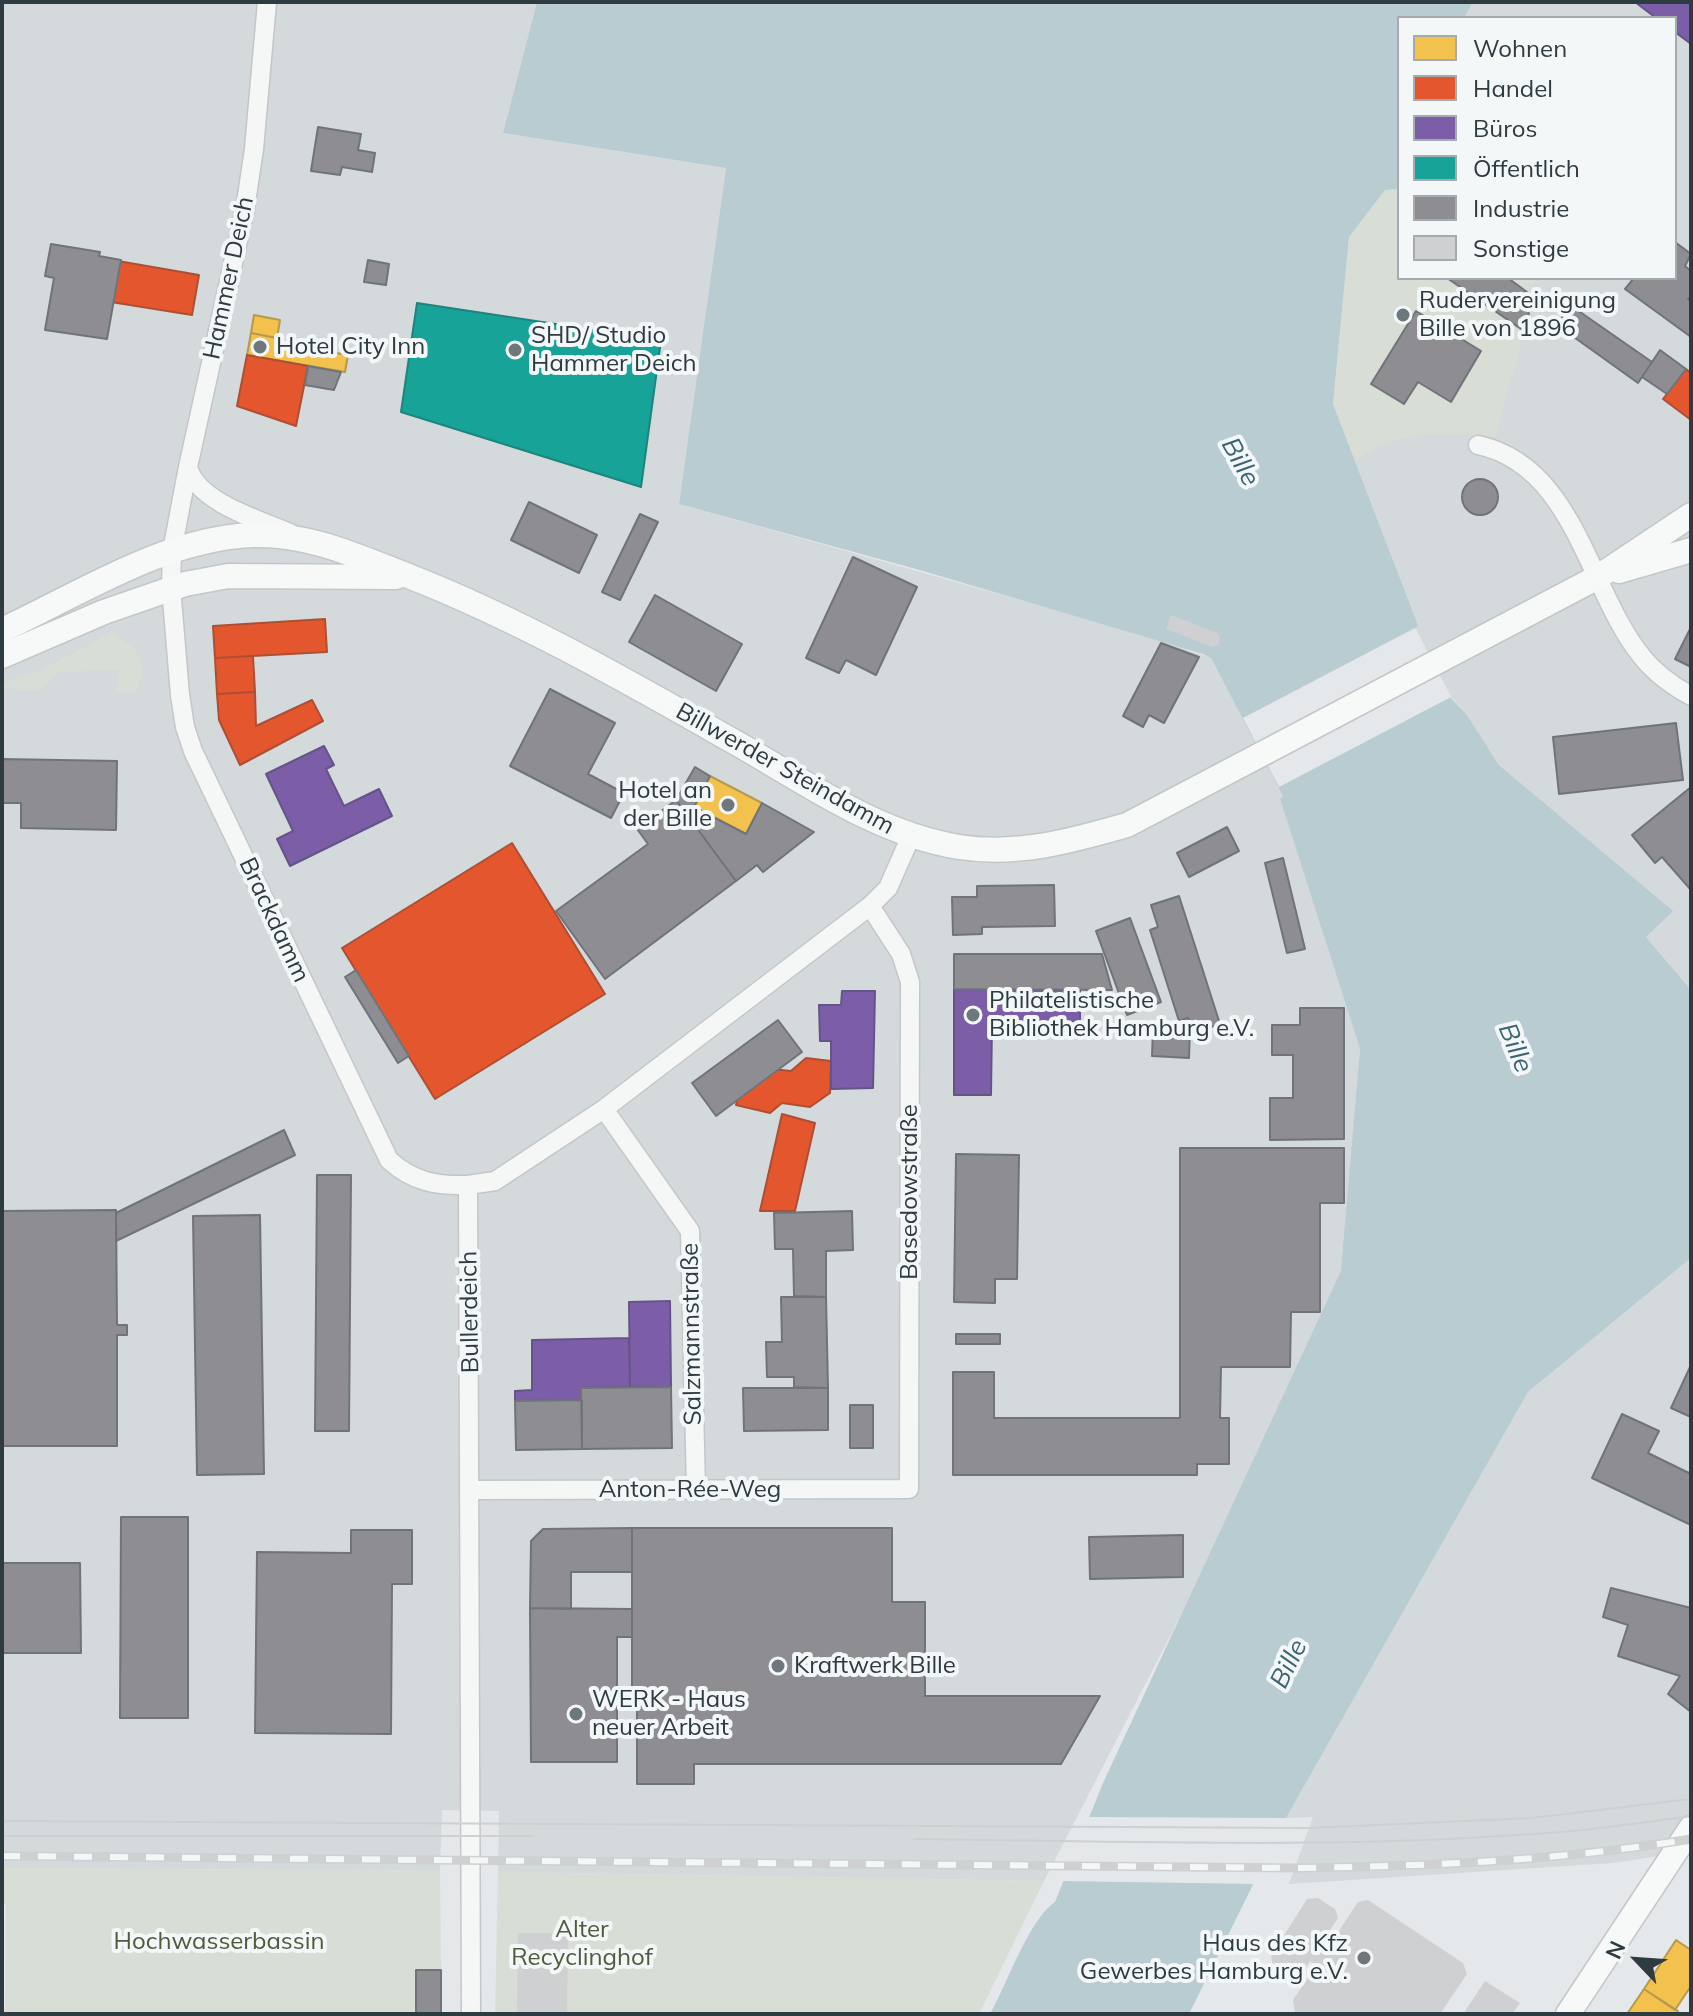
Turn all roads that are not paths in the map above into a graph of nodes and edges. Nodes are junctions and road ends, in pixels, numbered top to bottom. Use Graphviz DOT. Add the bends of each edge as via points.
graph roads {
  1 [pos="267,2"];
  2 [pos="1478,445"];
  3 [pos="188,467"];
  4 [pos="1691,515"];
  5 [pos="301,538"];
  6 [pos="1691,550"];
  7 [pos="172,551"];
  8 [pos="410,577"];
  9 [pos="1598,577"];
  10 [pos="171,587"];
  11 [pos="2,630"];
  12 [pos="2,656"];
  13 [pos="1691,696"];
  14 [pos="911,836"];
  15 [pos="870,906"];
  16 [pos="604,1109"];
  17 [pos="468,1185"];
  18 [pos="909,1489"];
  19 [pos="471,1490"];
  20 [pos="696,1490"];
  21 [pos="1691,1828"];
  22 [pos="471,2014"];
  23 [pos="1568,2014"];
  1 -- 3 [label="street, Hammer Deich" via="245,209"];
  2 -- 9 [label="street" via="1507,453 1549,492"];
  3 -- 5 [label="street" via="205,492"];
  3 -- 7 [label="street, Hammer Deich"];
  4 -- 9 [label="main road"];
  5 -- 7 [label="main road, Billwerder Steindamm" via="234,537"];
  5 -- 8 [label="main road, Billwerder Steindamm"];
  6 -- 9 [label="main road"];
  7 -- 10 [label="street, Brackdamm"];
  7 -- 11 [label="main road, Billwerder Steindamm"];
  8 -- 10 [label="main road, Billwerder Steindamm" via="228,576"];
  8 -- 14 [label="main road, Billwerder Steindamm" via="543,637 855,811"];
  9 -- 13 [label="street" via="1642,658"];
  9 -- 14 [label="main road, Billwerder Steindamm" via="1127,825 1054,846 1011,849 961,847"];
  10 -- 12 [label="main road, Billwerder Steindamm"];
  10 -- 17 [label="street, Brackdamm" via="180,695 193,751 389,1160 401,1171 442,1186"];
  14 -- 15 [label="street" via="888,888"];
  15 -- 16 [label="street"];
  15 -- 18 [label="street, Basedowstraße" via="901,954 910,982"];
  16 -- 17 [label="street" via="495,1181"];
  16 -- 20 [label="street, Salzmannstraße" via="690,1231"];
  17 -- 19 [label="street, Bullerdeich"];
  18 -- 20 [label="street, Anton-Rée-Weg"];
  19 -- 20 [label="street, Anton-Rée-Weg"];
  19 -- 22 [label="street, Bullerdeich"];
  21 -- 23 [label="main road"];
}
